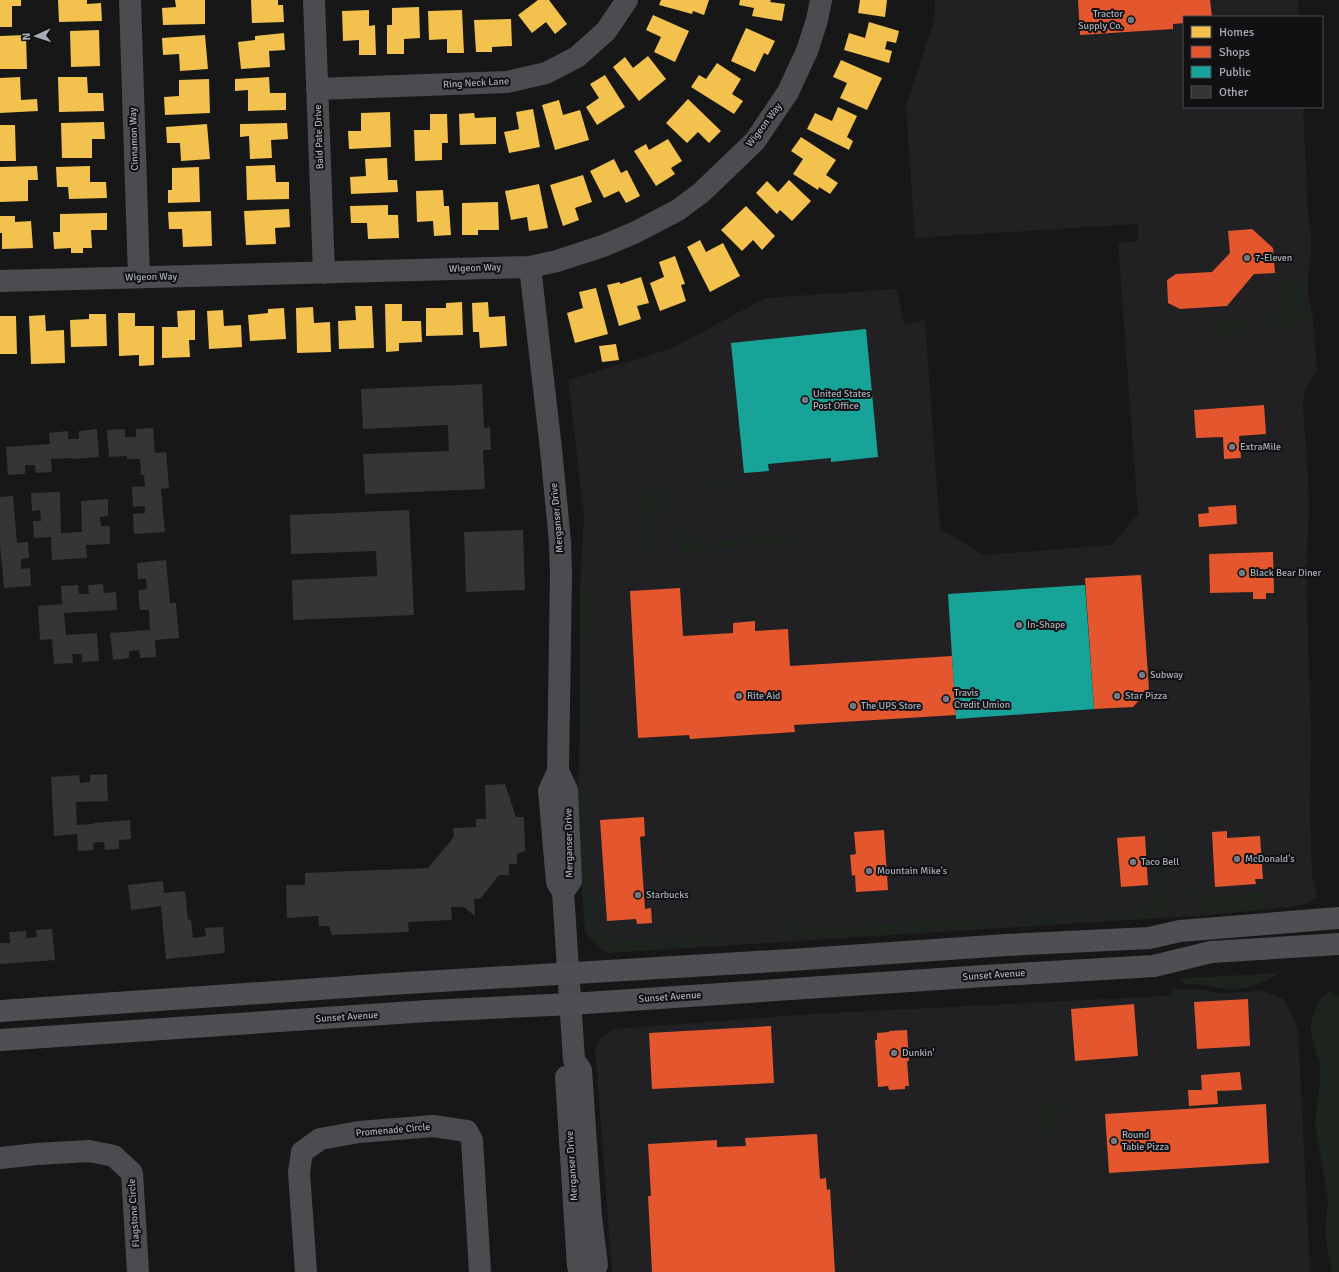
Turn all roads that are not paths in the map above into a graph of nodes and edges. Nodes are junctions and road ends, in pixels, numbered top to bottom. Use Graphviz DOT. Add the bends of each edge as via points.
graph roads {
  1 [pos="130,0"];
  2 [pos="314,0"];
  3 [pos="627,0"];
  4 [pos="820,0"];
  5 [pos="317,89"];
  6 [pos="530,267"];
  7 [pos="324,273"];
  8 [pos="138,278"];
  9 [pos="0,281"];
  10 [pos="1339,918"];
  11 [pos="1339,944"];
  12 [pos="568,974"];
  13 [pos="571,1004"];
  14 [pos="0,1011"];
  15 [pos="0,1040"];
  16 [pos="574,1060"];
  17 [pos="0,1158"];
  18 [pos="138,1272"];
  19 [pos="306,1272"];
  20 [pos="480,1272"];
  21 [pos="583,1272"];
  22 [pos="593,1272"];
  1 -- 8 [label="street, Cinnamon Way"];
  2 -- 5 [label="street, Bald Pate Drive"];
  3 -- 5 [label="street, Ring Neck Lane" via="606,31 577,57 546,73 507,82"];
  4 -- 6 [label="street, Wigeon Way" via="817,20 807,51 788,92 755,142 702,192 678,210 634,233 604,246"];
  5 -- 7 [label="street, Bald Pate Drive"];
  6 -- 7 [label="street, Wigeon Way"];
  6 -- 12 [label="street, Merganser Drive" via="560,542 558,771 567,790 571,881 564,892"];
  7 -- 8 [label="street, Wigeon Way"];
  8 -- 9 [label="street, Wigeon Way"];
  10 -- 12 [label="main road" via="1180,931 1149,938"];
  11 -- 13 [label="main road, Sunset Avenue" via="1211,952 1154,966"];
  12 -- 13 [label="street, Merganser Drive"];
  12 -- 14 [label="main road"];
  13 -- 15 [label="main road, Sunset Avenue" via="428,1011"];
  13 -- 16 [label="street, Merganser Drive"];
  16 -- 21 [label="street, Merganser Drive" via="566,1070 578,1266"];
  16 -- 22 [label="street, Merganser Drive" via="581,1070 591,1217 597,1265"];
  17 -- 18 [label="street, Flagstone Circle" via="89,1151 114,1156 132,1173"];
  19 -- 20 [label="street, Promenade Circle" via="299,1172 302,1152 320,1139 360,1132 433,1126 467,1131 472,1140"];
}
